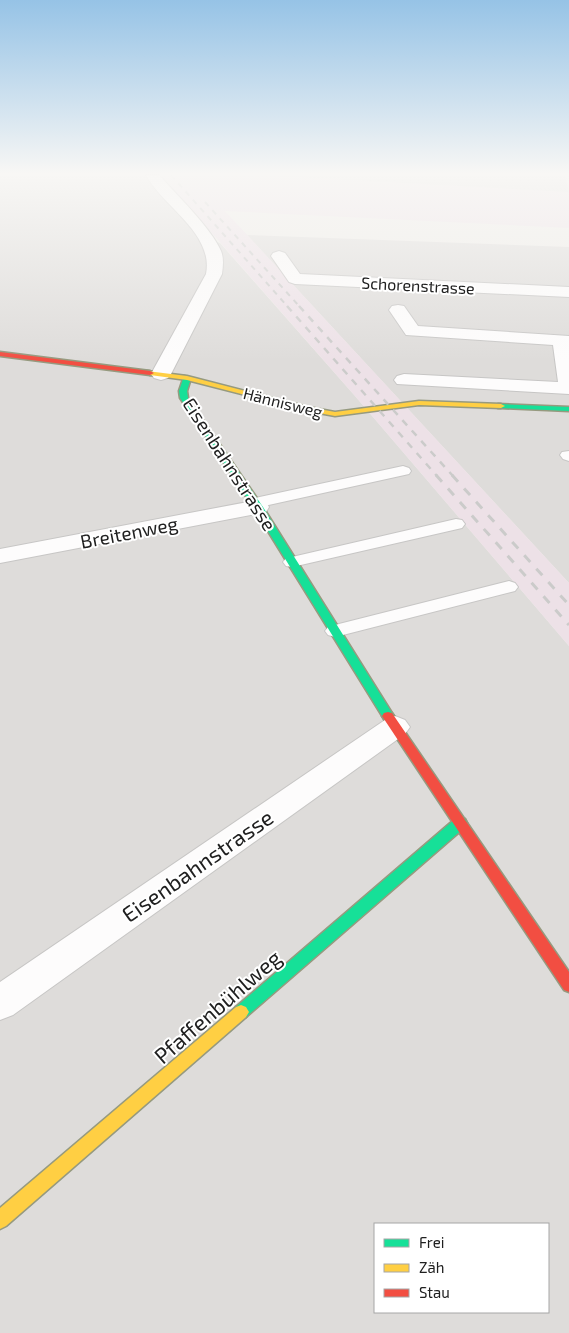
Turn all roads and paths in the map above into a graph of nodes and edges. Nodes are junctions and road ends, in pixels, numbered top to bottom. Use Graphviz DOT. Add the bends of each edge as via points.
graph roads {
  1 [pos="205,237"];
  2 [pos="279,256"];
  3 [pos="394,269"];
  4 [pos="405,284"];
  5 [pos="569,292"];
  6 [pos="398,310"];
  7 [pos="565,341"];
  8 [pos="0,354"];
  9 [pos="161,374"];
  10 [pos="187,378"];
  11 [pos="404,380"];
  12 [pos="569,388"];
  13 [pos="569,409"];
  14 [pos="403,471"];
  15 [pos="257,505"];
  16 [pos="456,524"];
  17 [pos="0,556"];
  18 [pos="292,562"];
  19 [pos="509,587"];
  20 [pos="335,631"];
  21 [pos="395,727"];
  22 [pos="460,823"];
  23 [pos="569,985"];
  24 [pos="0,1003"];
  25 [pos="0,1220"];
  1 -- 9 [label="street" via="215,250 214,274"];
  2 -- 4 [label="street, Schorenstrasse" via="296,279"];
  3 -- 4 [label="street"];
  4 -- 5 [label="street, Schorenstrasse" via="520,284"];
  6 -- 7 [label="street, Schorenstrasse" via="412,331"];
  7 -- 12 [label="street"];
  8 -- 9 [label="street, Hännisweg"];
  9 -- 10 [label="street, Hännisweg"];
  10 -- 13 [label="street, Hännisweg" via="335,414 419,403"];
  10 -- 15 [label="street, Eisenbahnstrasse" via="184,398"];
  11 -- 12 [label="street"];
  14 -- 15 [label="lane"];
  15 -- 17 [label="street, Breitenweg"];
  15 -- 18 [label="street, Eisenbahnstrasse"];
  16 -- 18 [label="lane"];
  18 -- 20 [label="street, Eisenbahnstrasse"];
  19 -- 20 [label="lane"];
  20 -- 21 [label="street, Eisenbahnstrasse"];
  21 -- 22 [label="street, Eisenbahnstrasse"];
  21 -- 24 [label="street, Eisenbahnstrasse"];
  22 -- 23 [label="street, Eisenbahnstrasse"];
  22 -- 25 [label="street, Pfaffenbühlweg"];
}
